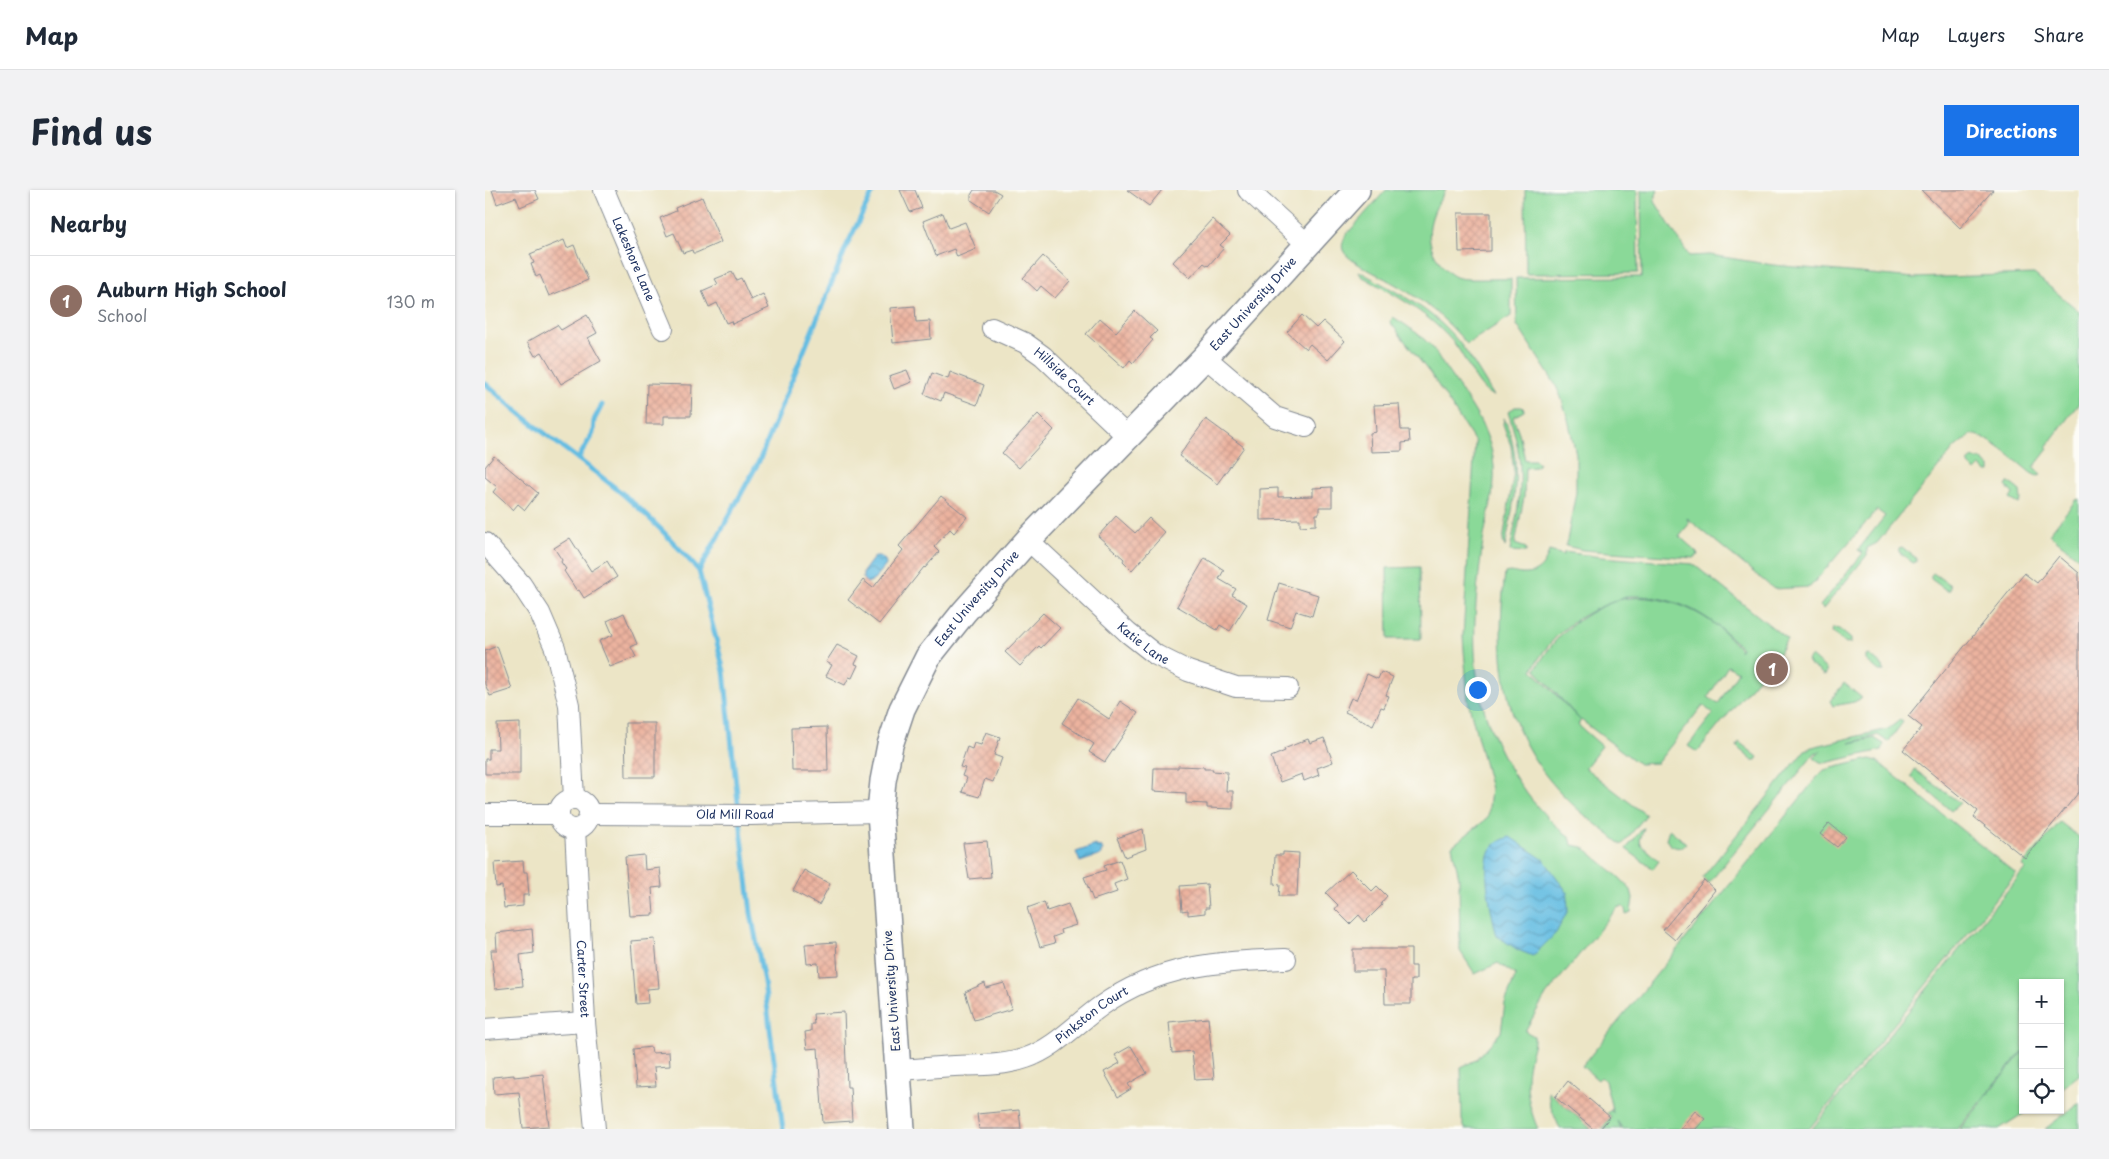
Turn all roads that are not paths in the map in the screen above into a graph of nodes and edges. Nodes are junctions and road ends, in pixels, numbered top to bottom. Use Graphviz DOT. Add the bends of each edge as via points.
graph roads {
  1 [pos="604,190"];
  2 [pos="1249,190"];
  3 [pos="1357,190"];
  4 [pos="1307,244"];
  5 [pos="992,328"];
  6 [pos="663,329"];
  7 [pos="1205,357"];
  8 [pos="1306,427"];
  9 [pos="1128,437"];
  10 [pos="1028,540"];
  11 [pos="485,543"];
  12 [pos="1288,688"];
  13 [pos="574,798"];
  14 [pos="880,812"];
  15 [pos="485,814"];
  16 [pos="558,814"];
  17 [pos="589,814"];
  18 [pos="575,829"];
  19 [pos="1286,959"];
  20 [pos="585,1022"];
  21 [pos="485,1029"];
  22 [pos="898,1070"];
  23 [pos="595,1129"];
  24 [pos="902,1129"];
  1 -- 6 [label="street, Lakeshore Lane"];
  2 -- 4 [label="street"];
  3 -- 4 [label="main road, East University Drive"];
  4 -- 7 [label="main road, East University Drive"];
  5 -- 9 [label="street, Hillside Court" via="1025,342 1043,356"];
  7 -- 8 [label="street" via="1275,417"];
  7 -- 9 [label="main road, East University Drive"];
  9 -- 10 [label="main road, East University Drive"];
  10 -- 12 [label="street, Katie Lane" via="1128,633 1156,654 1188,672 1236,686"];
  10 -- 14 [label="main road, East University Drive" via="928,657 902,709 890,745"];
  11 -- 13 [label="street" via="521,584 540,613 555,648 569,705"];
  13 -- 16 [label="street" via="563,803"];
  13 -- 17 [label="street" via="587,805"];
  14 -- 17 [label="street, Old Mill Road"];
  14 -- 22 [label="main road, East University Drive"];
  15 -- 16 [label="street"];
  16 -- 18 [label="street" via="565,827"];
  17 -- 18 [label="street" via="583,826"];
  18 -- 20 [label="street, Carter Street"];
  19 -- 22 [label="street, Pinkston Court" via="1226,962 1169,972 1133,986 1044,1050 1026,1058 993,1065"];
  20 -- 21 [label="street"];
  20 -- 23 [label="street, Carter Street"];
  22 -- 24 [label="main road, East University Drive"];
}
